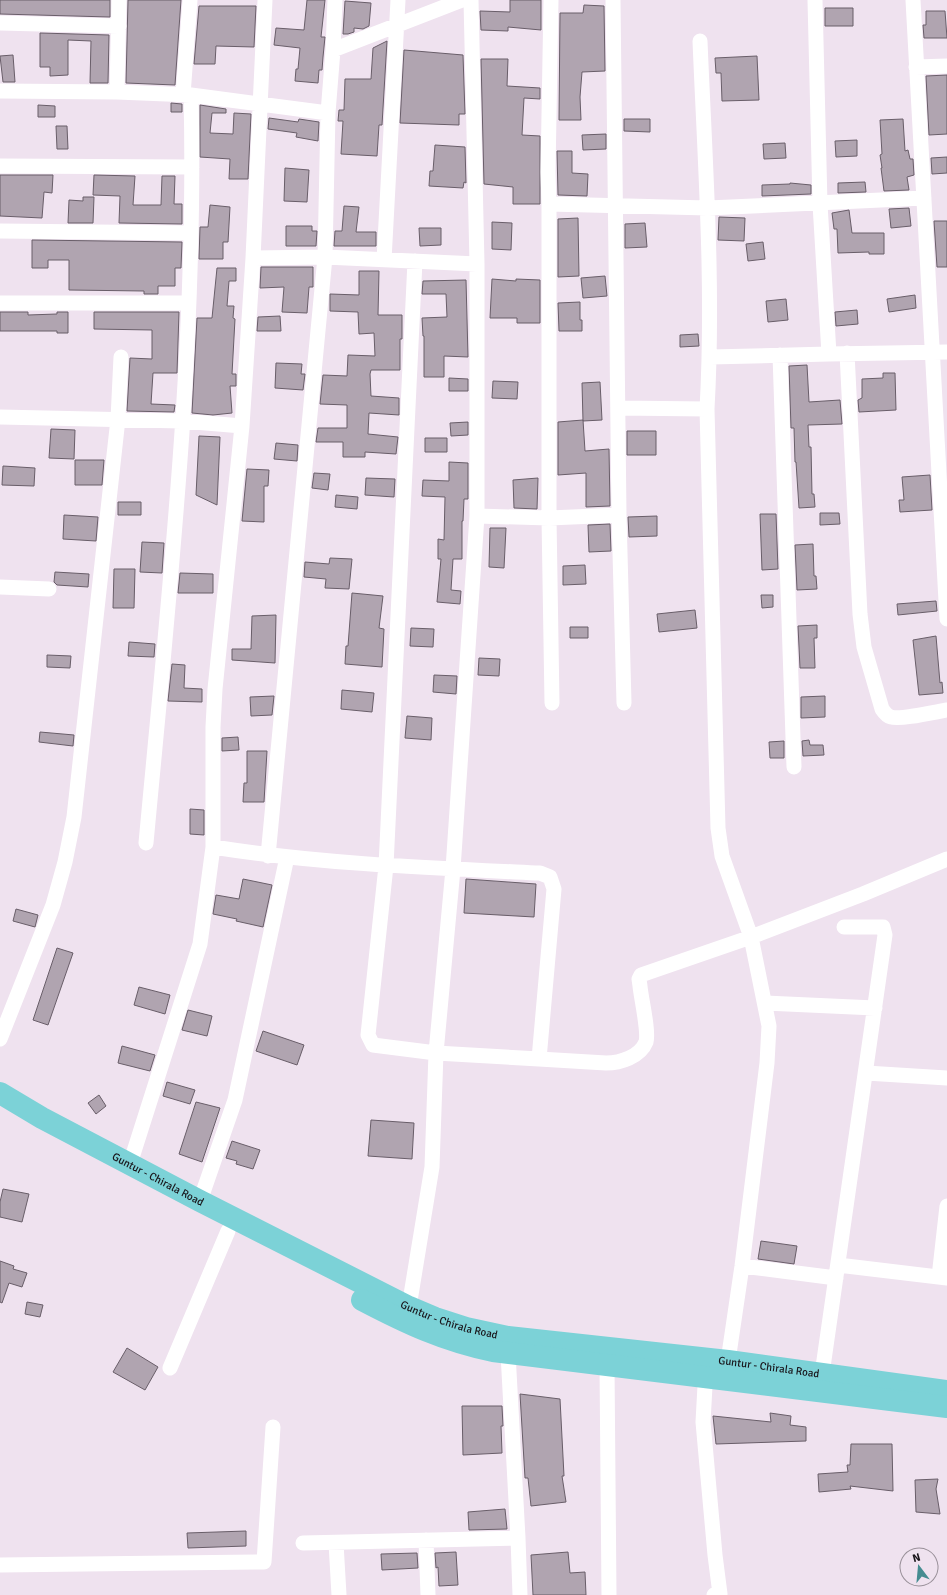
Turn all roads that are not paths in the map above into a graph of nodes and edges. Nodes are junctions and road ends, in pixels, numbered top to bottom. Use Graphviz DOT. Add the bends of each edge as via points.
graph roads {
  1 [pos="119,0"];
  2 [pos="190,0"];
  3 [pos="265,0"];
  4 [pos="335,0"];
  5 [pos="398,0"];
  6 [pos="462,0"];
  7 [pos="471,0"];
  8 [pos="551,0"];
  9 [pos="613,0"];
  10 [pos="815,0"];
  11 [pos="913,0"];
  12 [pos="0,23"];
  13 [pos="119,26"];
  14 [pos="396,26"];
  15 [pos="700,41"];
  16 [pos="333,50"];
  17 [pos="947,66"];
  18 [pos="916,67"];
  19 [pos="0,91"];
  20 [pos="117,92"];
  21 [pos="187,95"];
  22 [pos="260,103"];
  23 [pos="328,113"];
  24 [pos="0,166"];
  25 [pos="192,167"];
  26 [pos="924,198"];
  27 [pos="549,204"];
  28 [pos="820,204"];
  29 [pos="615,207"];
  30 [pos="708,208"];
  31 [pos="0,231"];
  32 [pos="191,233"];
  33 [pos="324,257"];
  34 [pos="253,258"];
  35 [pos="384,260"];
  36 [pos="415,261"];
  37 [pos="477,264"];
  38 [pos="0,303"];
  39 [pos="189,303"];
  40 [pos="947,352"];
  41 [pos="847,353"];
  42 [pos="932,353"];
  43 [pos="829,354"];
  44 [pos="780,355"];
  45 [pos="121,357"];
  46 [pos="710,357"];
  47 [pos="618,408"];
  48 [pos="707,408"];
  49 [pos="0,417"];
  50 [pos="118,419"];
  51 [pos="182,421"];
  52 [pos="242,426"];
  53 [pos="620,515"];
  54 [pos="477,516"];
  55 [pos="549,518"];
  56 [pos="0,587"];
  57 [pos="49,589"];
  58 [pos="947,619"];
  59 [pos="552,703"];
  60 [pos="624,703"];
  61 [pos="947,710"];
  62 [pos="794,767"];
  63 [pos="146,843"];
  64 [pos="213,847"];
  65 [pos="268,856"];
  66 [pos="287,857"];
  67 [pos="947,859"];
  68 [pos="386,866"];
  69 [pos="453,869"];
  70 [pos="844,927"];
  71 [pos="751,937"];
  72 [pos="765,1003"];
  73 [pos="875,1008"];
  74 [pos="0,1039"];
  75 [pos="436,1053"];
  76 [pos="539,1059"];
  77 [pos="866,1072"];
  78 [pos="947,1078"];
  79 [pos="0,1093"];
  80 [pos="0,1111"];
  81 [pos="130,1164"];
  82 [pos="200,1201"];
  83 [pos="947,1206"];
  84 [pos="228,1231"];
  85 [pos="742,1266"];
  86 [pos="837,1271"];
  87 [pos="943,1278"];
  88 [pos="409,1307"];
  89 [pos="508,1353"];
  90 [pos="606,1365"];
  91 [pos="714,1365"];
  92 [pos="170,1368"];
  93 [pos="822,1374"];
  94 [pos="947,1391"];
  95 [pos="947,1407"];
  96 [pos="273,1427"];
  97 [pos="518,1538"];
  98 [pos="426,1540"];
  99 [pos="303,1543"];
  100 [pos="336,1543"];
  101 [pos="0,1565"];
  102 [pos="339,1595"];
  103 [pos="428,1595"];
  104 [pos="520,1595"];
  105 [pos="609,1595"];
  106 [pos="718,1595"];
  1 -- 13 [label="street"];
  2 -- 21 [label="street"];
  3 -- 22 [label="street"];
  4 -- 16 [label="street"];
  5 -- 14 [label="street"];
  6 -- 14 [label="street"];
  7 -- 37 [label="street"];
  8 -- 27 [label="street"];
  9 -- 29 [label="street"];
  10 -- 28 [label="street"];
  11 -- 18 [label="street"];
  12 -- 13 [label="street"];
  13 -- 20 [label="street"];
  14 -- 16 [label="street"];
  14 -- 35 [label="street"];
  15 -- 30 [label="street"];
  16 -- 23 [label="street"];
  17 -- 18 [label="street"];
  18 -- 26 [label="street"];
  19 -- 20 [label="street"];
  20 -- 21 [label="street"];
  21 -- 22 [label="street"];
  21 -- 25 [label="street"];
  22 -- 23 [label="street"];
  22 -- 34 [label="street"];
  23 -- 33 [label="street"];
  24 -- 25 [label="street"];
  25 -- 32 [label="street"];
  26 -- 28 [label="street"];
  26 -- 42 [label="street"];
  27 -- 29 [label="street"];
  27 -- 55 [label="street"];
  28 -- 30 [label="street"];
  28 -- 43 [label="street"];
  29 -- 30 [label="street"];
  29 -- 47 [label="street"];
  30 -- 46 [label="street"];
  31 -- 32 [label="street"];
  32 -- 39 [label="street"];
  33 -- 34 [label="street"];
  33 -- 35 [label="street"];
  33 -- 65 [label="street"];
  34 -- 52 [label="street"];
  35 -- 36 [label="street"];
  36 -- 37 [label="street"];
  36 -- 68 [label="street"];
  37 -- 54 [label="street"];
  38 -- 39 [label="street"];
  39 -- 51 [label="street"];
  40 -- 42 [label="street"];
  41 -- 42 [label="street"];
  41 -- 43 [label="street"];
  41 -- 61 [label="street" via="861,631 882,709 891,717"];
  42 -- 58 [label="street"];
  43 -- 44 [label="street"];
  44 -- 46 [label="street"];
  44 -- 62 [label="street"];
  45 -- 50 [label="street"];
  46 -- 48 [label="street"];
  47 -- 48 [label="street"];
  47 -- 53 [label="street"];
  48 -- 71 [label="street" via="718,828 722,856"];
  49 -- 50 [label="street"];
  50 -- 51 [label="street"];
  50 -- 74 [label="street" via="74,817 53,905"];
  51 -- 52 [label="street"];
  51 -- 63 [label="street"];
  52 -- 64 [label="street" via="215,689"];
  53 -- 55 [label="street"];
  53 -- 60 [label="street"];
  54 -- 55 [label="street"];
  54 -- 69 [label="street"];
  55 -- 59 [label="street"];
  56 -- 57 [label="street"];
  64 -- 65 [label="street"];
  64 -- 81 [label="street" via="200,944"];
  65 -- 66 [label="street"];
  66 -- 68 [label="street"];
  66 -- 82 [label="street" via="235,1100"];
  67 -- 71 [label="street"];
  68 -- 69 [label="street"];
  68 -- 75 [label="street" via="368,1035 373,1045"];
  69 -- 75 [label="street"];
  69 -- 76 [label="street" via="540,873 550,877 553,883"];
  70 -- 73 [label="street" via="878,927 885,931"];
  71 -- 72 [label="street"];
  71 -- 76 [label="street" via="641,975 639,979 646,1042 628,1059 616,1063"];
  72 -- 73 [label="street"];
  72 -- 85 [label="street" via="769,1026 767,1063"];
  73 -- 77 [label="street"];
  75 -- 76 [label="street"];
  75 -- 88 [label="street" via="432,1167"];
  77 -- 78 [label="street"];
  77 -- 86 [label="street"];
  79 -- 81 [label="main road, Guntur - Chirala Road"];
  80 -- 84 [label="main road, Guntur - Chirala Road"];
  81 -- 82 [label="main road, Guntur - Chirala Road"];
  82 -- 88 [label="main road, Guntur - Chirala Road"];
  83 -- 87 [label="street"];
  84 -- 89 [label="main road, Guntur - Chirala Road" via="419,1329 444,1339"];
  84 -- 92 [label="street"];
  85 -- 86 [label="street"];
  85 -- 91 [label="street"];
  86 -- 87 [label="street"];
  86 -- 93 [label="street"];
  88 -- 91 [label="main road, Guntur - Chirala Road" via="466,1328 508,1337"];
  89 -- 90 [label="main road, Guntur - Chirala Road"];
  89 -- 97 [label="street"];
  90 -- 91 [label="main road, Guntur - Chirala Road"];
  90 -- 105 [label="street"];
  91 -- 93 [label="main road, Guntur - Chirala Road"];
  91 -- 95 [label="main road, Guntur - Chirala Road"];
  91 -- 106 [label="street" via="703,1422"];
  93 -- 94 [label="main road, Guntur - Chirala Road"];
  96 -- 101 [label="street" via="264,1562"];
  97 -- 98 [label="street"];
  97 -- 104 [label="street"];
  98 -- 100 [label="street"];
  98 -- 103 [label="street"];
  99 -- 100 [label="street"];
  100 -- 102 [label="street"];
}
